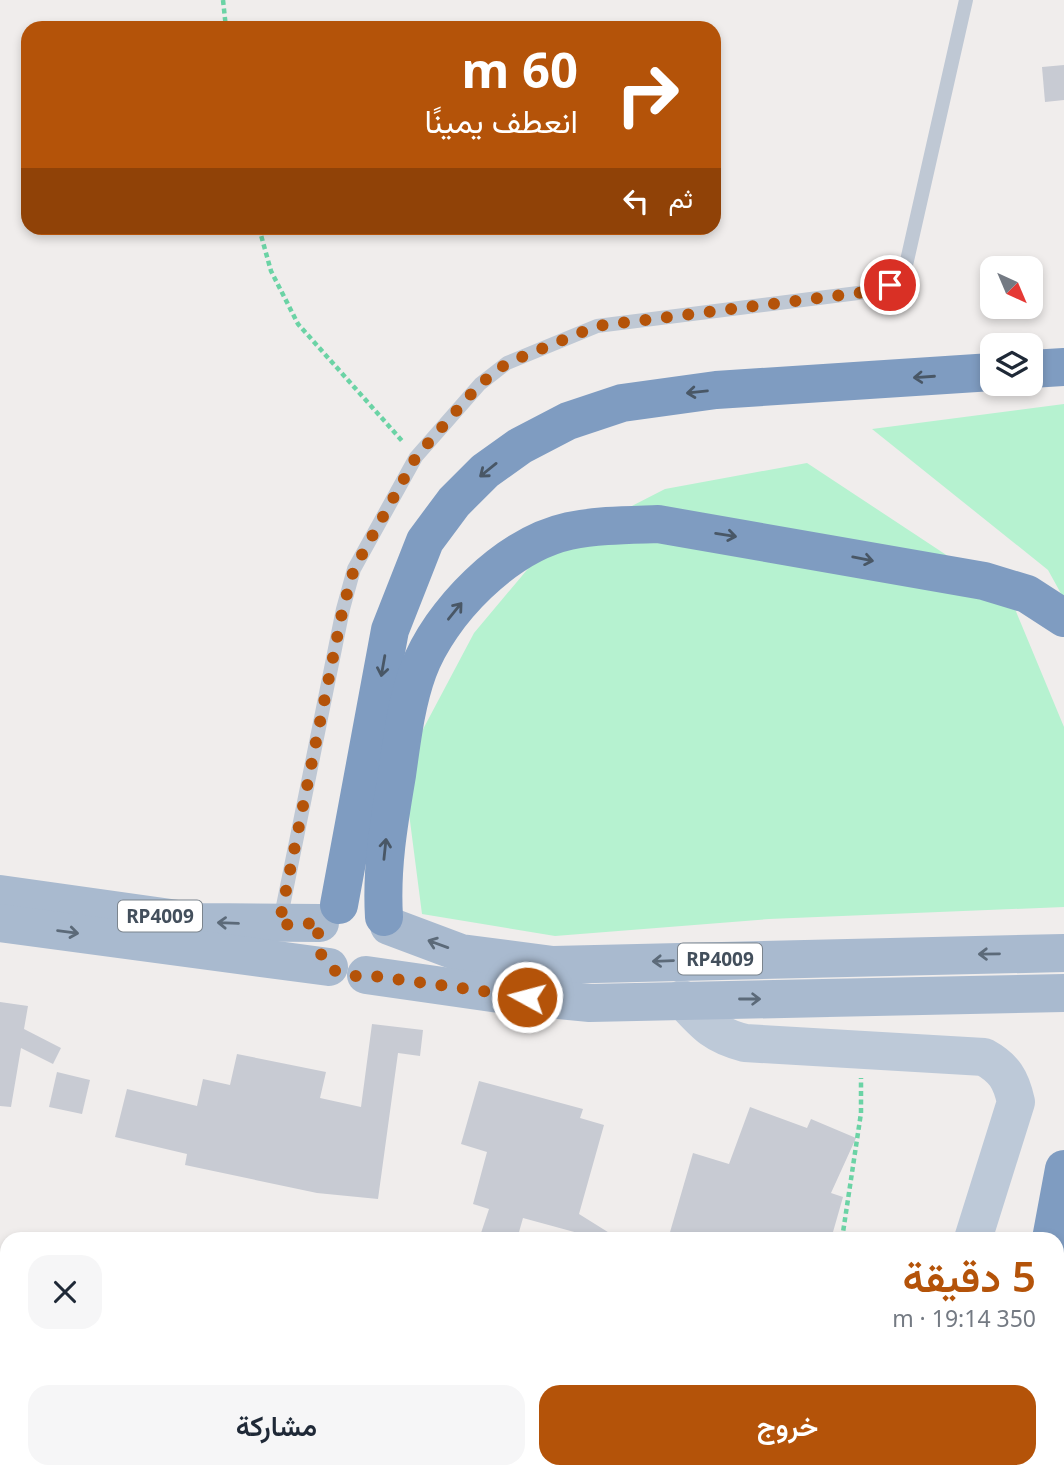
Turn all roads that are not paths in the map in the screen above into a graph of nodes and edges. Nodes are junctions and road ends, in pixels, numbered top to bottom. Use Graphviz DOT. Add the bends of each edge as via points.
graph roads {
  1 [pos="966,0"];
  2 [pos="1064,367"];
  3 [pos="1043,368"];
  4 [pos="980,373"];
  5 [pos="1064,618"];
  6 [pos="0,894"];
  7 [pos="329,914"];
  8 [pos="387,921"];
  9 [pos="0,923"];
  10 [pos="279,925"];
  11 [pos="1060,953"];
  12 [pos="329,967"];
  13 [pos="366,975"];
  14 [pos="1058,994"];
  15 [pos="682,999"];
  16 [pos="1064,1169"];
  17 [pos="975,1232"];
  18 [pos="1052,1232"];
  1 -- 10 [label="lane" via="904,274 874,291 597,326 507,363 480,384 416,457 354,569"];
  2 -- 3 [label="highway"];
  4 -- 7 [label="highway, one-way" via="716,390 622,403 568,421 485,471 425,541 390,629"];
  8 -- 5 [label="highway, one-way" via="385,846 408,705 419,670 435,637 482,580 566,531 658,524 984,582 1027,594"];
  10 -- 6 [label="main road, RP4009, one-way" via="200,922"];
  7 -- 8 [label="main road, RP4009" via="363,903"];
  7 -- 10 [label="main road, RP4009"];
  7 -- 12 [label="main road" via="317,946"];
  11 -- 8 [label="main road, RP4009, one-way" via="553,965 461,953"];
  8 -- 13 [label="main road" via="392,938 385,961"];
  9 -- 12 [label="main road, RP4009, one-way"];
  12 -- 13 [label="main road, RP4009" via="346,976"];
  13 -- 15 [label="main road, RP4009" via="590,1003"];
  15 -- 14 [label="main road, RP4009, one-way"];
  15 -- 17 [label="street" via="707,1027 722,1037 746,1043 984,1056 999,1065 1012,1081 1016,1102"];
  16 -- 18 [label="highway"];
}
